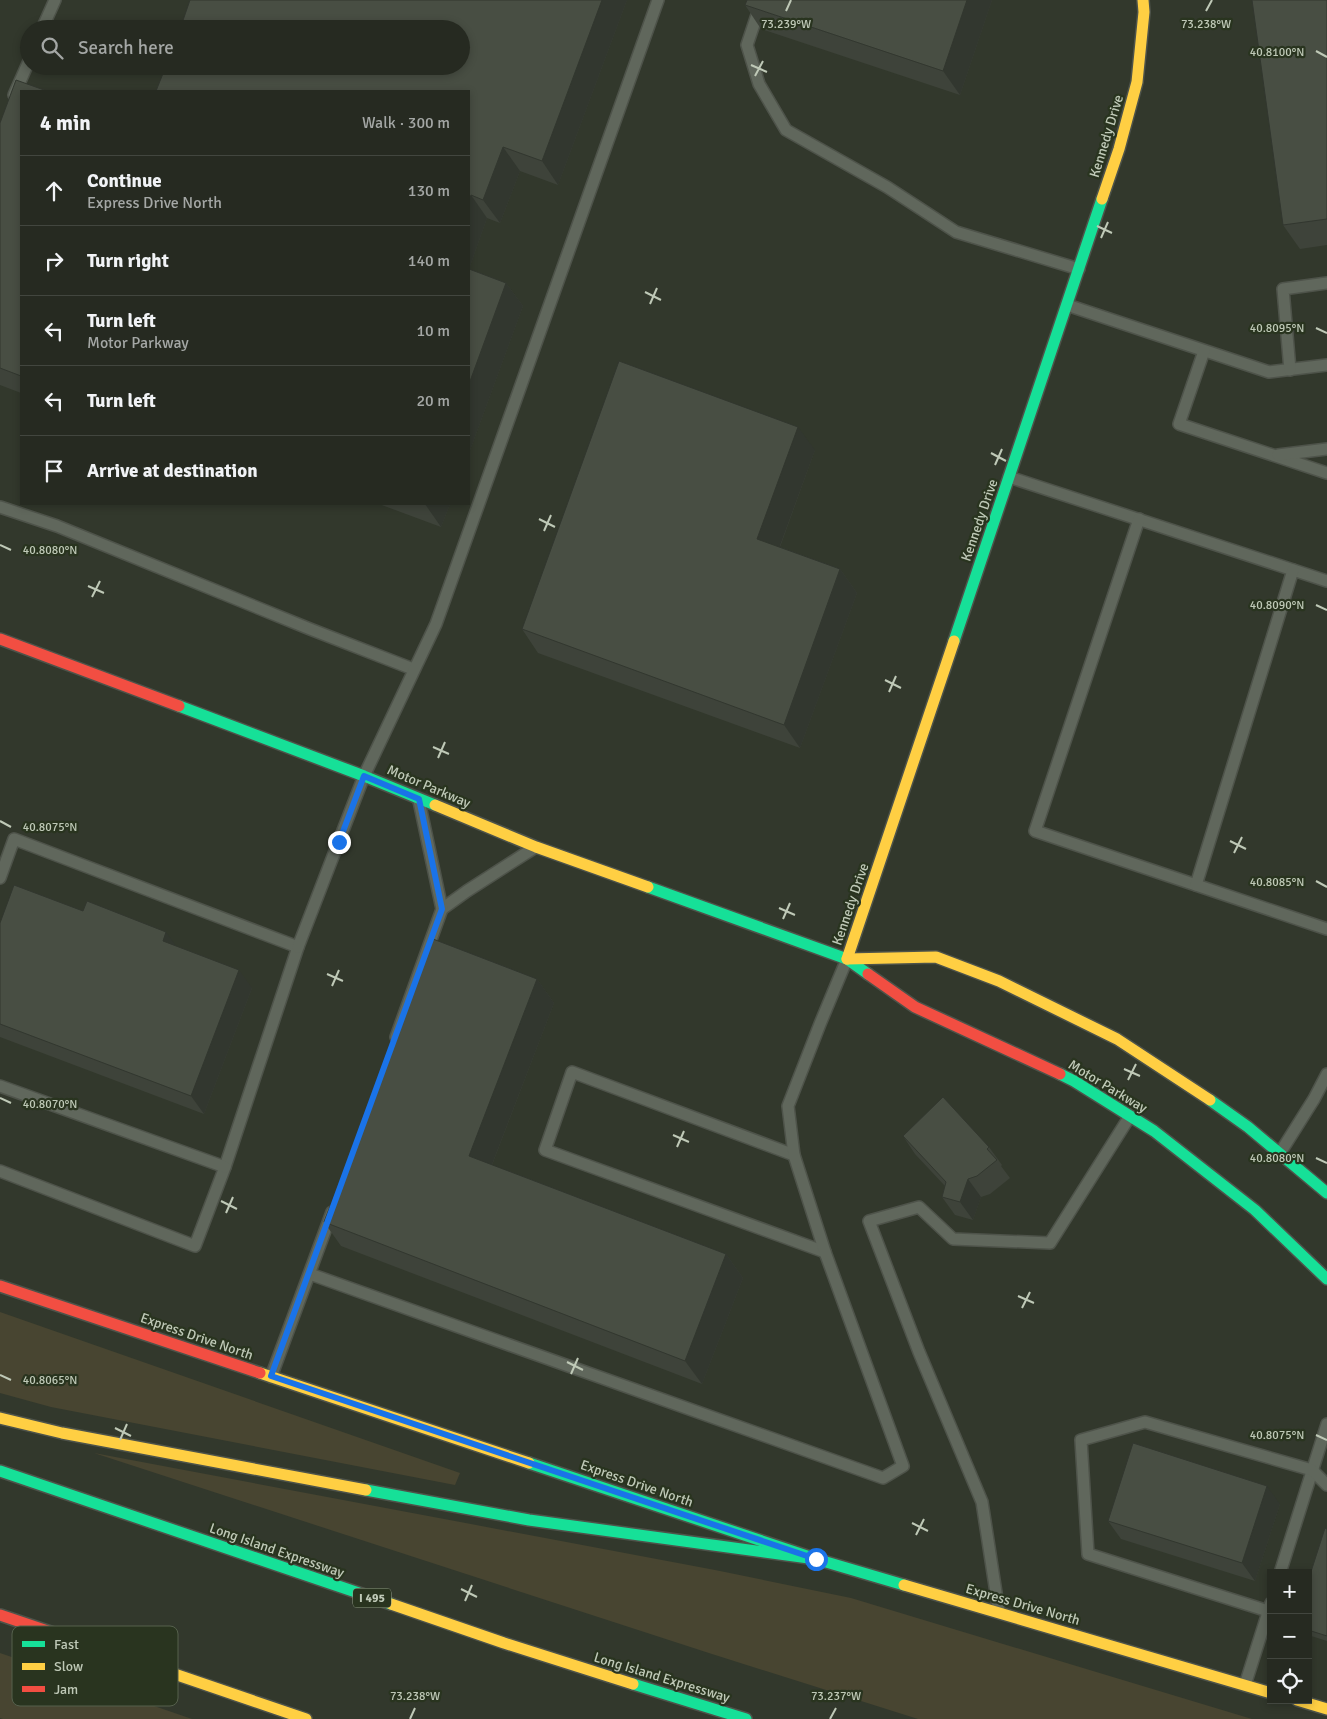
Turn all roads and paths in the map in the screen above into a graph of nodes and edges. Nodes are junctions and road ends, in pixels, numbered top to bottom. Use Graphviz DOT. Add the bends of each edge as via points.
graph roads {
  1 [pos="55,0"];
  2 [pos="658,0"];
  3 [pos="762,0"];
  4 [pos="1143,0"];
  5 [pos="46,20"];
  6 [pos="23,75"];
  7 [pos="11,103"];
  8 [pos="1079,269"];
  9 [pos="1327,283"];
  10 [pos="1066,305"];
  11 [pos="1204,350"];
  12 [pos="1327,365"];
  13 [pos="1290,370"];
  14 [pos="1327,449"];
  15 [pos="1273,456"];
  16 [pos="1327,473"];
  17 [pos="1009,477"];
  18 [pos="0,506"];
  19 [pos="1139,519"];
  20 [pos="1294,570"];
  21 [pos="1327,581"];
  22 [pos="0,639"];
  23 [pos="414,669"];
  24 [pos="364,776"];
  25 [pos="419,799"];
  26 [pos="536,846"];
  27 [pos="0,878"];
  28 [pos="1196,885"];
  29 [pos="442,909"];
  30 [pos="1327,929"];
  31 [pos="298,948"];
  32 [pos="847,959"];
  33 [pos="391,1050"];
  34 [pos="1327,1074"];
  35 [pos="0,1086"];
  36 [pos="1130,1116"];
  37 [pos="1280,1153"];
  38 [pos="794,1156"];
  39 [pos="225,1167"];
  40 [pos="0,1171"];
  41 [pos="1327,1193"];
  42 [pos="337,1200"];
  43 [pos="825,1252"];
  44 [pos="310,1274"];
  45 [pos="1327,1279"];
  46 [pos="0,1286"];
  47 [pos="271,1376"];
  48 [pos="0,1418"];
  49 [pos="1327,1424"];
  50 [pos="1312,1470"];
  51 [pos="0,1471"];
  52 [pos="1327,1485"];
  53 [pos="816,1559"];
  54 [pos="1281,1569"];
  55 [pos="1267,1606"];
  56 [pos="999,1613"];
  57 [pos="1268,1614"];
  58 [pos="0,1615"];
  59 [pos="32,1626"];
  60 [pos="178,1675"];
  61 [pos="1245,1685"];
  62 [pos="1267,1692"];
  63 [pos="1310,1704"];
  64 [pos="1327,1709"];
  65 [pos="306,1719"];
  66 [pos="746,1719"];
  1 -- 5 [label="lane"];
  2 -- 23 [label="lane" via="436,624"];
  3 -- 8 [label="lane" via="747,45 759,84 786,130 887,187 956,232"];
  4 -- 8 [label="main road, Kennedy Drive" via="1138,82"];
  6 -- 7 [label="lane"];
  8 -- 10 [label="main road, Kennedy Drive"];
  9 -- 13 [label="lane" via="1283,289"];
  10 -- 11 [label="lane"];
  10 -- 17 [label="main road, Kennedy Drive"];
  11 -- 13 [label="lane" via="1269,372"];
  11 -- 15 [label="lane" via="1179,424"];
  12 -- 13 [label="lane"];
  14 -- 15 [label="lane"];
  15 -- 16 [label="lane"];
  17 -- 19 [label="lane"];
  17 -- 32 [label="main road, Kennedy Drive"];
  18 -- 23 [label="lane"];
  19 -- 20 [label="lane"];
  19 -- 28 [label="lane" via="1035,831"];
  20 -- 21 [label="lane"];
  20 -- 28 [label="lane"];
  22 -- 24 [label="main road, Motor Parkway"];
  23 -- 24 [label="lane"];
  24 -- 25 [label="main road, Motor Parkway"];
  24 -- 31 [label="lane"];
  25 -- 26 [label="main road, Motor Parkway"];
  25 -- 29 [label="lane"];
  26 -- 29 [label="lane"];
  26 -- 32 [label="main road, Motor Parkway"];
  27 -- 31 [label="lane" via="14,839"];
  28 -- 30 [label="lane"];
  29 -- 33 [label="lane"];
  31 -- 39 [label="lane"];
  32 -- 36 [label="main road, Motor Parkway" via="915,1007 1074,1082"];
  32 -- 37 [label="main road, Motor Parkway" via="936,957 999,981 1118,1038 1189,1085"];
  32 -- 38 [label="lane" via="788,1106"];
  34 -- 37 [label="lane"];
  35 -- 39 [label="lane"];
  36 -- 45 [label="main road, Motor Parkway" via="1255,1210"];
  36 -- 56 [label="lane" via="1050,1243 953,1239 919,1206 869,1221 982,1502"];
  37 -- 41 [label="main road, Motor Parkway"];
  38 -- 43 [label="lane"];
  38 -- 43 [label="lane" via="572,1072 545,1150"];
  39 -- 40 [label="lane" via="194,1246"];
  42 -- 44 [label="lane"];
  43 -- 44 [label="lane" via="903,1466 882,1478"];
  44 -- 47 [label="lane"];
  46 -- 47 [label="main road, Express Drive North"];
  47 -- 53 [label="main road, Express Drive North"];
  48 -- 53 [label="main road" via="62,1433 529,1520"];
  49 -- 50 [label="lane"];
  50 -- 52 [label="lane"];
  50 -- 54 [label="lane"];
  50 -- 55 [label="lane" via="1145,1422 1081,1440 1088,1554"];
  51 -- 66 [label="main road, Long Island Expressway / I 495" via="504,1643"];
  53 -- 56 [label="main road, Express Drive North"];
  56 -- 61 [label="main road, Express Drive North"];
  57 -- 61 [label="lane"];
  58 -- 59 [label="main road"];
  60 -- 65 [label="main road"];
  61 -- 62 [label="main road, Express Drive North"];
  63 -- 64 [label="main road"];
}
